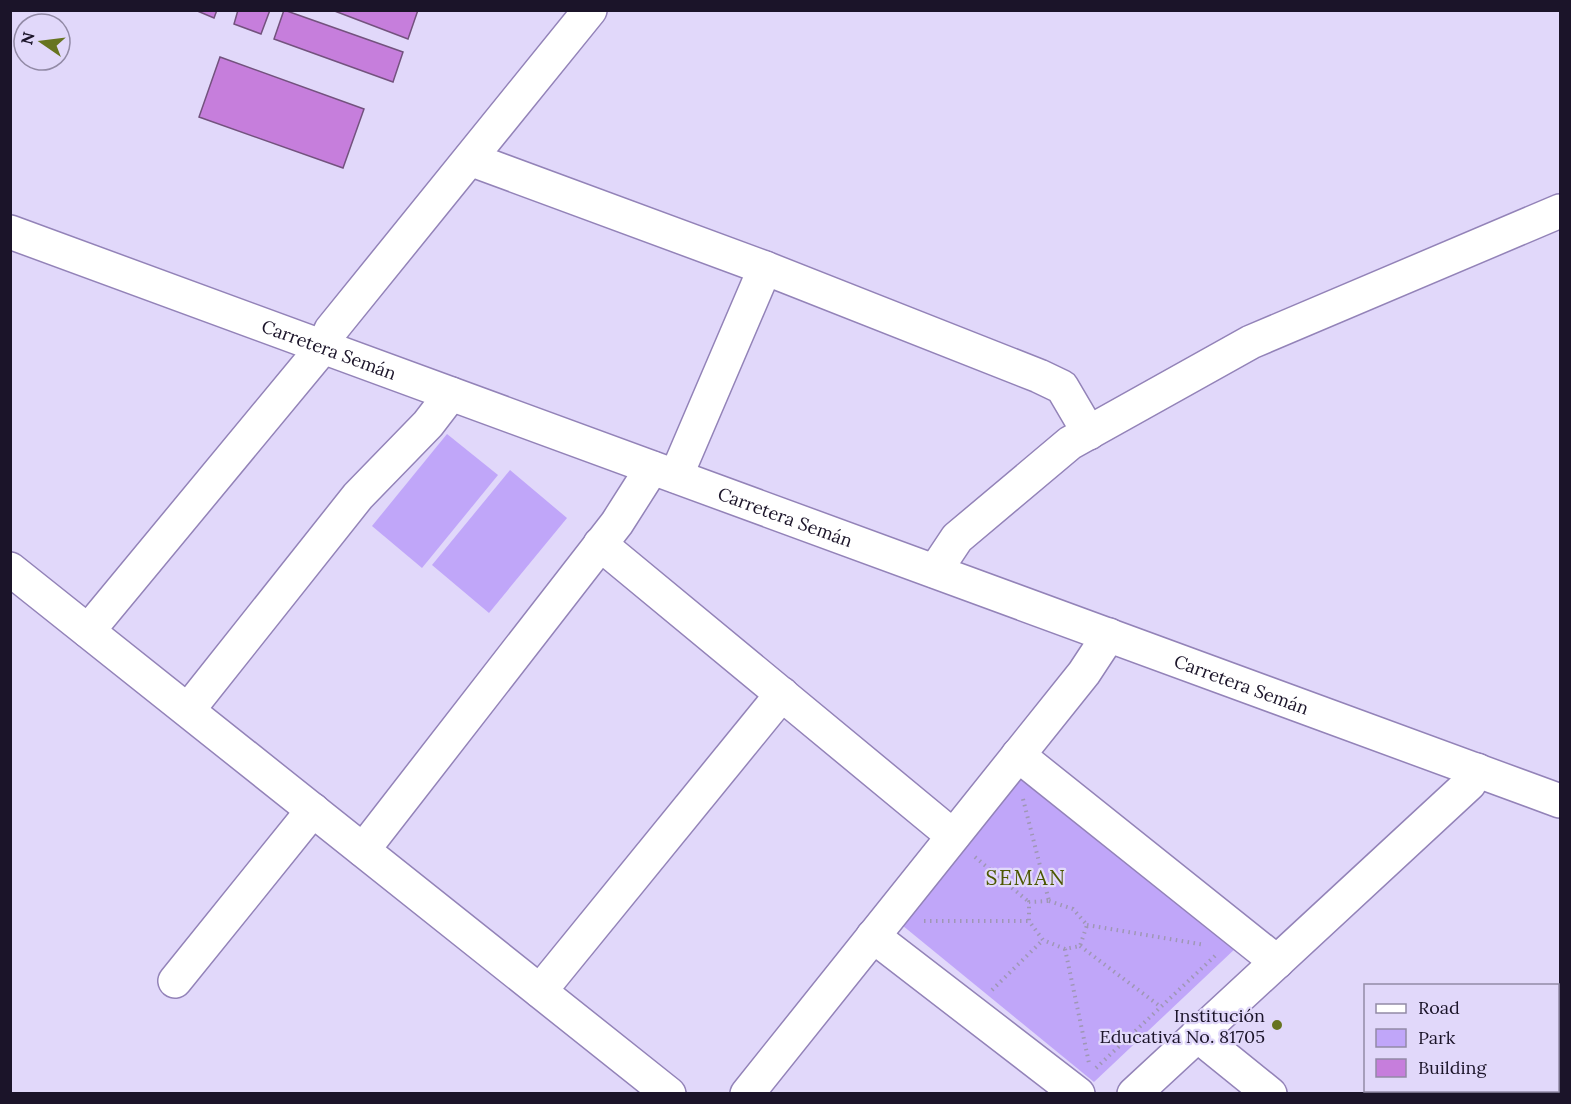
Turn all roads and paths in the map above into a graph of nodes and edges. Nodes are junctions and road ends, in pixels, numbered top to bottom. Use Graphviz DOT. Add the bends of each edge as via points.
graph roads {
  1 [pos="590,10"];
  2 [pos="470,159"];
  3 [pos="1560,211"];
  4 [pos="10,232"];
  5 [pos="765,268"];
  6 [pos="323,347"];
  7 [pos="451,394"];
  8 [pos="1089,432"];
  9 [pos="664,472"];
  10 [pos="600,544"];
  11 [pos="10,569"];
  12 [pos="935,571"];
  13 [pos="88,631"];
  14 [pos="1109,635"];
  15 [pos="782,694"];
  16 [pos="188,710"];
  17 [pos="1018,755"];
  18 [pos="1477,770"];
  19 [pos="1022,795"];
  20 [pos="1560,801"];
  21 [pos="313,810"];
  22 [pos="964,846"];
  23 [pos="363,850"];
  24 [pos="1049,901"];
  25 [pos="1029,902"];
  26 [pos="916,921"];
  27 [pos="1029,921"];
  28 [pos="1087,925"];
  29 [pos="873,936"];
  30 [pos="1043,940"];
  31 [pos="1080,946"];
  32 [pos="1212,946"];
  33 [pos="1224,948"];
  34 [pos="1065,949"];
  35 [pos="1277,962"];
  36 [pos="175,981"];
  37 [pos="540,991"];
  38 [pos="991,991"];
  39 [pos="1161,1007"];
  40 [pos="1197,1035"];
  41 [pos="669,1094"];
  42 [pos="747,1094"];
  43 [pos="1078,1094"];
  44 [pos="1134,1094"];
  45 [pos="1270,1094"];
  1 -- 2 [label="street"];
  2 -- 5 [label="street"];
  2 -- 6 [label="street" via="331,330"];
  3 -- 8 [label="street" via="1251,342"];
  4 -- 6 [label="street, Carretera Semán"];
  5 -- 8 [label="street" via="1062,387"];
  5 -- 9 [label="street"];
  6 -- 7 [label="street, Carretera Semán"];
  6 -- 13 [label="street"];
  7 -- 9 [label="street, Carretera Semán"];
  7 -- 16 [label="street" via="428,424 358,496"];
  8 -- 12 [label="street" via="957,538"];
  9 -- 10 [label="street"];
  9 -- 12 [label="street, Carretera Semán"];
  10 -- 15 [label="street"];
  10 -- 23 [label="street"];
  11 -- 13 [label="street"];
  12 -- 14 [label="street, Carretera Semán"];
  13 -- 16 [label="street"];
  14 -- 17 [label="street" via="1084,673"];
  14 -- 18 [label="street, Carretera Semán"];
  15 -- 22 [label="street"];
  15 -- 37 [label="street"];
  16 -- 21 [label="street"];
  17 -- 22 [label="street"];
  17 -- 35 [label="street"];
  18 -- 20 [label="street, Carretera Semán"];
  18 -- 35 [label="street" via="1469,784"];
  19 -- 24 [label="path"];
  21 -- 23 [label="street"];
  21 -- 36 [label="street"];
  22 -- 25 [label="path"];
  22 -- 29 [label="street"];
  23 -- 37 [label="street"];
  24 -- 25 [label="path"];
  24 -- 28 [label="path" via="1073,909"];
  25 -- 27 [label="path"];
  26 -- 27 [label="path"];
  27 -- 30 [label="path"];
  28 -- 31 [label="path"];
  28 -- 32 [label="path"];
  29 -- 42 [label="street"];
  29 -- 43 [label="street"];
  30 -- 34 [label="path"];
  30 -- 38 [label="path"];
  31 -- 34 [label="path"];
  31 -- 39 [label="path"];
  33 -- 39 [label="path"];
  34 -- 39 [label="path" via="1091,1073"];
  35 -- 40 [label="street"];
  37 -- 41 [label="street"];
  40 -- 44 [label="street"];
  40 -- 45 [label="street"];
}
